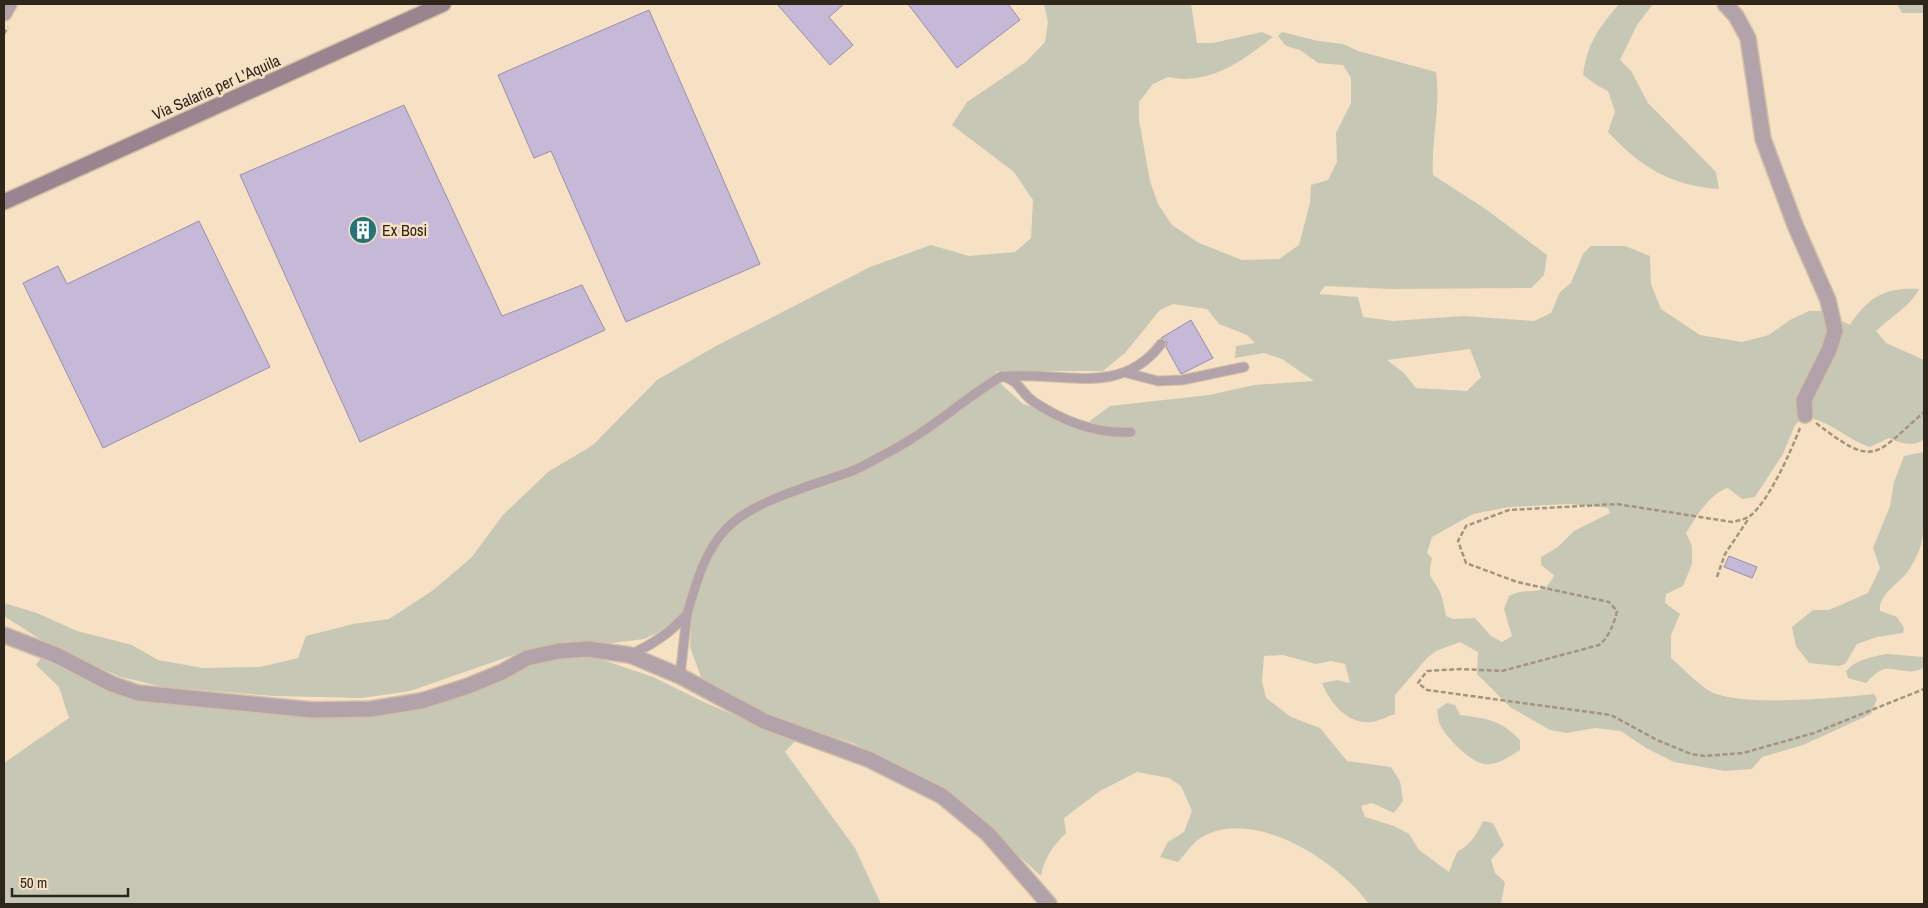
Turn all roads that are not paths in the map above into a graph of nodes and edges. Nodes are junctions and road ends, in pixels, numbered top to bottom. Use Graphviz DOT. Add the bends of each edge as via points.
graph roads {
  1 [pos="9,4"];
  2 [pos="443,4"];
  3 [pos="1725,4"];
  4 [pos="4,13"];
  5 [pos="4,202"];
  6 [pos="1160,344"];
  7 [pos="1244,367"];
  8 [pos="1127,373"];
  9 [pos="1002,376"];
  10 [pos="1806,415"];
  11 [pos="1131,432"];
  12 [pos="687,614"];
  13 [pos="4,635"];
  14 [pos="630,655"];
  15 [pos="680,676"];
  16 [pos="1049,904"];
  1 -- 4 [label="street"];
  2 -- 5 [label="main road, Via Salaria per L'Aquila"];
  3 -- 10 [label="street" via="1748,38 1763,139 1795,225 1828,300 1835,331 1804,400"];
  6 -- 8 [label="lane" via="1150,358"];
  7 -- 8 [label="lane" via="1182,380 1158,380"];
  8 -- 9 [label="lane" via="1077,378 1033,374"];
  9 -- 11 [label="lane" via="1015,380 1032,401 1075,425 1109,433"];
  9 -- 12 [label="lane" via="925,431 892,450 854,470 741,515 725,529 709,551"];
  12 -- 14 [label="lane" via="654,644"];
  12 -- 15 [label="lane"];
  13 -- 14 [label="street" via="56,655 112,684 138,692 313,710 371,709 421,700 468,686 527,658 559,650 588,649"];
  14 -- 15 [label="street"];
  15 -- 16 [label="street" via="764,721 868,759 942,796 988,834"];
}
